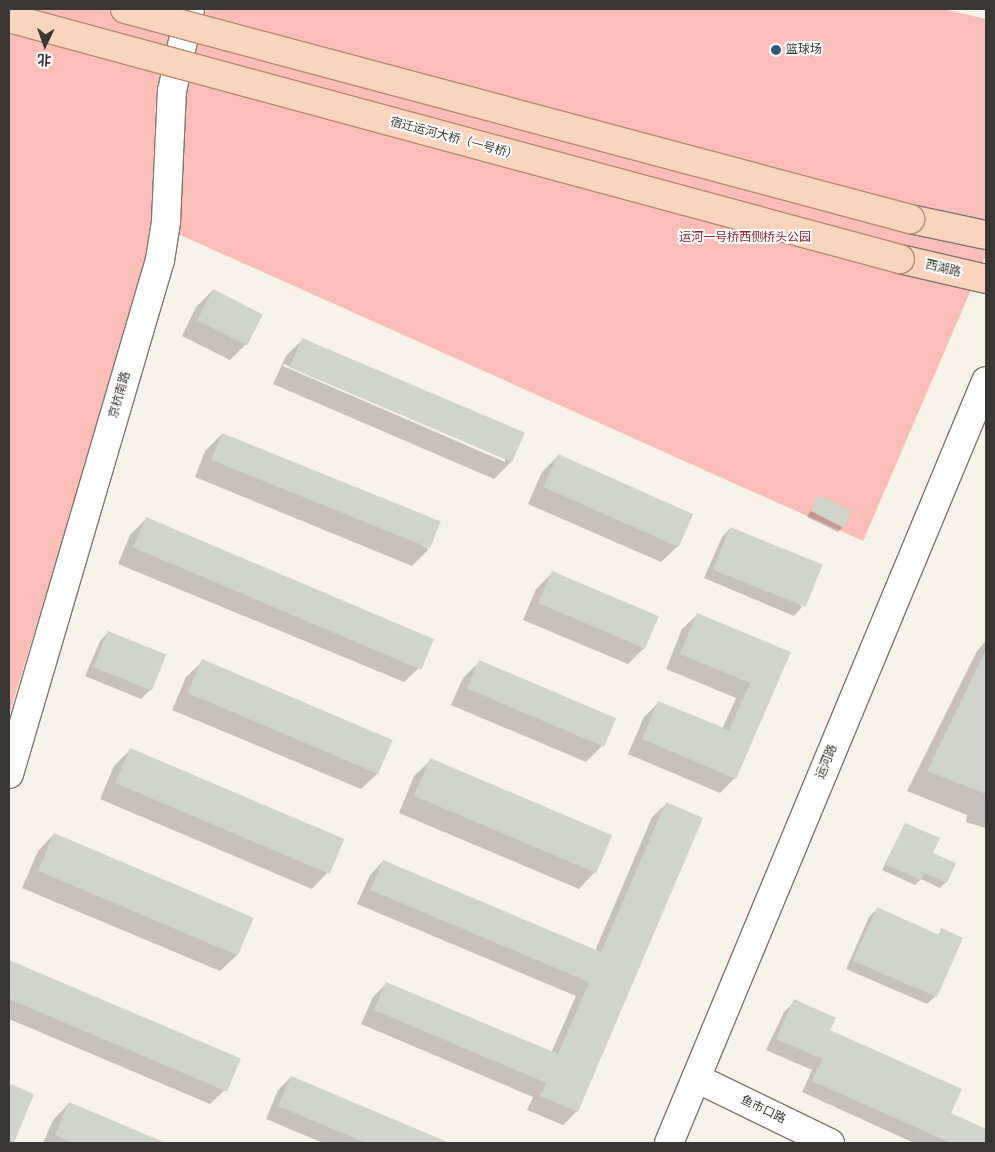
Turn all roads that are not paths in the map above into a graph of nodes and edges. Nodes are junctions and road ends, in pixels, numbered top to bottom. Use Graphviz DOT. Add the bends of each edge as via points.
graph roads {
  1 [pos="125,9"];
  2 [pos="190,9"];
  3 [pos="9,18"];
  4 [pos="986,235"];
  5 [pos="900,259"];
  6 [pos="986,279"];
  7 [pos="986,381"];
  8 [pos="9,774"];
  9 [pos="696,1078"];
  10 [pos="669,1143"];
  11 [pos="830,1143"];
  1 -- 4 [label="main road, bridge" via="910,219"];
  2 -- 8 [label="street, 京杭南路" via="172,91 166,221 160,260"];
  3 -- 5 [label="main road, 宿迁运河大桥（一号桥）, bridge"];
  5 -- 6 [label="main road, 西湖路"];
  7 -- 9 [label="street, 运河路"];
  9 -- 10 [label="street, 运河路"];
  9 -- 11 [label="street, 鱼市口路"];
}
